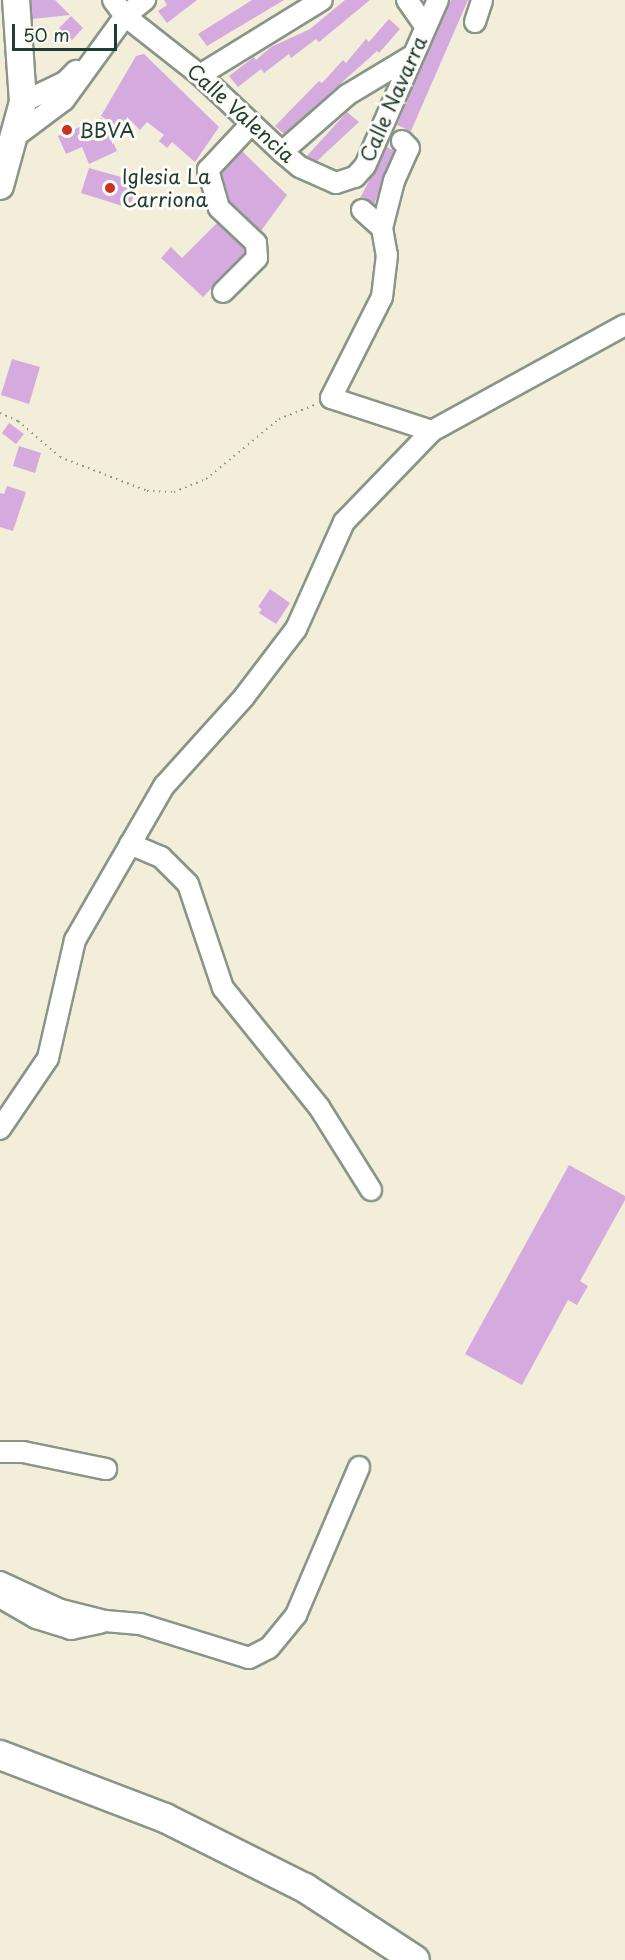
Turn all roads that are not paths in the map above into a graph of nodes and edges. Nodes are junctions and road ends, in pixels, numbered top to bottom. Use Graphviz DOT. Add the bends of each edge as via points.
graph roads {
  1 [pos="16,0"];
  2 [pos="113,0"];
  3 [pos="144,0"];
  4 [pos="322,0"];
  5 [pos="407,0"];
  6 [pos="438,0"];
  7 [pos="482,0"];
  8 [pos="125,16"];
  9 [pos="475,22"];
  10 [pos="425,26"];
  11 [pos="111,34"];
  12 [pos="412,56"];
  13 [pos="200,75"];
  14 [pos="24,102"];
  15 [pos="251,124"];
  16 [pos="16,136"];
  17 [pos="402,141"];
  18 [pos="282,152"];
  19 [pos="300,166"];
  20 [pos="0,186"];
  21 [pos="362,210"];
  22 [pos="382,228"];
  23 [pos="223,292"];
  24 [pos="625,325"];
  25 [pos="432,431"];
  26 [pos="130,844"];
  27 [pos="0,1129"];
  28 [pos="371,1190"];
  29 [pos="0,1452"];
  30 [pos="359,1467"];
  31 [pos="106,1469"];
  32 [pos="0,1582"];
  33 [pos="0,1597"];
  34 [pos="105,1621"];
  35 [pos="0,1753"];
  36 [pos="416,1960"];
  1 -- 14 [label="main road"];
  2 -- 8 [label="street, Calle Valencia"];
  3 -- 8 [label="street"];
  4 -- 13 [label="street"];
  5 -- 10 [label="street"];
  6 -- 10 [label="street, Calle Navarra"];
  7 -- 9 [label="street"];
  8 -- 11 [label="street"];
  8 -- 13 [label="street, Calle Valencia"];
  10 -- 12 [label="street, Calle Navarra"];
  11 -- 14 [label="street" via="66,82"];
  11 -- 16 [label="street" via="64,100"];
  12 -- 18 [label="street" via="347,95"];
  12 -- 19 [label="street, Calle Navarra" via="365,166 355,177 336,183"];
  13 -- 15 [label="street, Calle Valencia"];
  14 -- 16 [label="main road"];
  15 -- 18 [label="street, Calle Valencia"];
  15 -- 23 [label="street" via="208,170 219,208 256,243 257,258"];
  16 -- 20 [label="main road"];
  17 -- 22 [label="street" via="409,148 394,181"];
  18 -- 19 [label="street, Calle Valencia"];
  21 -- 22 [label="street"];
  22 -- 25 [label="street" via="387,255 382,297 331,398"];
  24 -- 25 [label="street"];
  25 -- 26 [label="street" via="344,522 296,629 244,697 164,786"];
  26 -- 27 [label="street" via="75,940 48,1058"];
  26 -- 28 [label="street" via="161,857 188,884 224,988 319,1107"];
  29 -- 31 [label="street" via="23,1452"];
  30 -- 34 [label="street" via="296,1615 269,1648 249,1658 140,1624"];
  32 -- 34 [label="street" via="61,1610"];
  33 -- 34 [label="street" via="36,1618 71,1629"];
  35 -- 36 [label="highway" via="165,1818 304,1888"];
}
